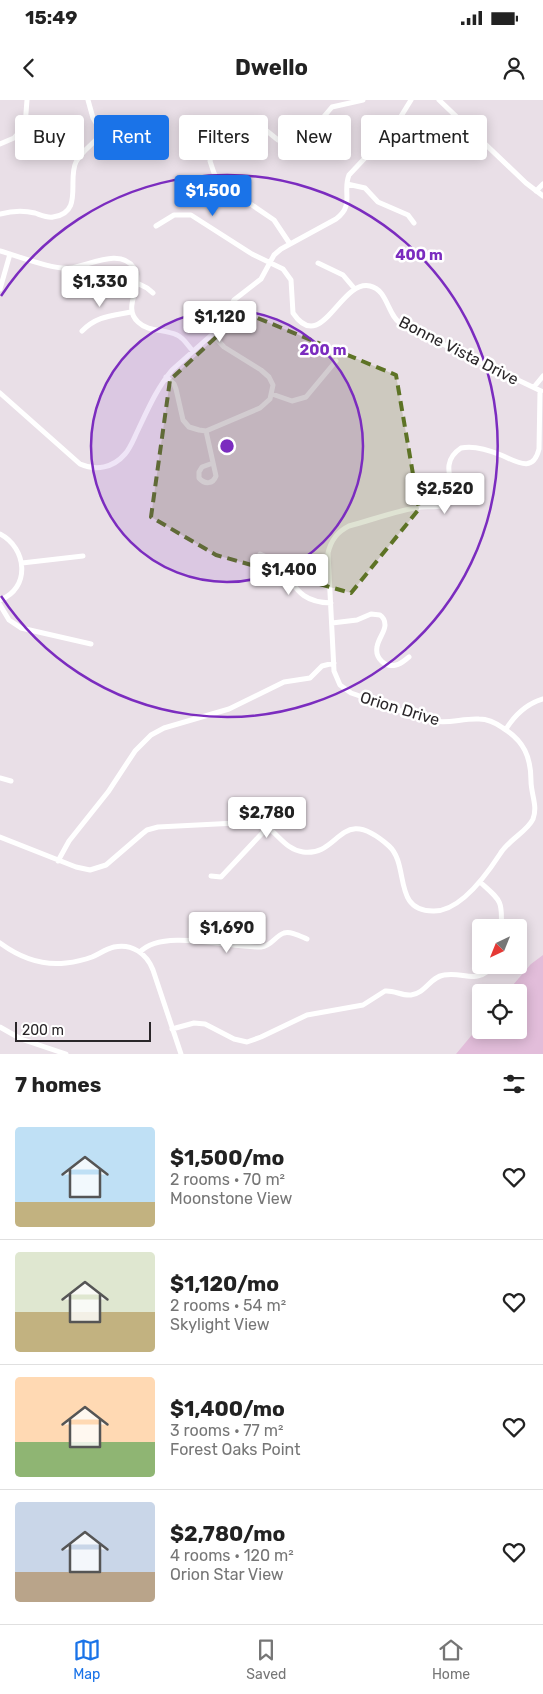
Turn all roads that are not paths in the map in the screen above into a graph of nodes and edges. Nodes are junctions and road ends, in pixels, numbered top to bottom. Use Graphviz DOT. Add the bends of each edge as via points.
graph roads {
  1 [pos="27,100"];
  2 [pos="88,100"];
  3 [pos="363,100"];
  4 [pos="411,100"];
  5 [pos="439,100"];
  6 [pos="347,102"];
  7 [pos="0,144"];
  8 [pos="347,184"];
  9 [pos="543,184"];
  10 [pos="536,191"];
  11 [pos="543,196"];
  12 [pos="0,214"];
  13 [pos="414,223"];
  14 [pos="156,226"];
  15 [pos="290,244"];
  16 [pos="0,251"];
  17 [pos="10,254"];
  18 [pos="270,263"];
  19 [pos="318,263"];
  20 [pos="137,283"];
  21 [pos="354,288"];
  22 [pos="0,289"];
  23 [pos="153,293"];
  24 [pos="131,312"];
  25 [pos="82,331"];
  26 [pos="213,335"];
  27 [pos="193,351"];
  28 [pos="336,361"];
  29 [pos="543,376"];
  30 [pos="166,377"];
  31 [pos="534,387"];
  32 [pos="542,392"];
  33 [pos="0,393"];
  34 [pos="272,394"];
  35 [pos="206,431"];
  36 [pos="213,463"];
  37 [pos="0,534"];
  38 [pos="260,554"];
  39 [pos="83,556"];
  40 [pos="22,563"];
  41 [pos="0,600"];
  42 [pos="331,603"];
  43 [pos="0,605"];
  44 [pos="332,623"];
  45 [pos="91,644"];
  46 [pos="410,657"];
  47 [pos="334,664"];
  48 [pos="543,699"];
  49 [pos="506,729"];
  50 [pos="0,778"];
  51 [pos="11,781"];
  52 [pos="268,826"];
  53 [pos="0,837"];
  54 [pos="58,861"];
  55 [pos="211,876"];
  56 [pos="480,882"];
  57 [pos="502,919"];
  58 [pos="307,939"];
  59 [pos="0,943"];
  60 [pos="140,952"];
  61 [pos="483,974"];
  62 [pos="0,1027"];
  63 [pos="172,1029"];
  64 [pos="66,1054"];
  65 [pos="181,1054"];
  1 -- 7 [label="street" via="25,126 14,138"];
  2 -- 12 [label="street" via="101,135 77,160 72,176 73,199 66,211 52,217 27,212"];
  3 -- 6 [label="street"];
  4 -- 8 [label="street" via="395,126 351,172"];
  5 -- 10 [label="street"];
  6 -- 15 [label="street" via="332,107 314,127 286,141 274,138 253,121 239,121 219,138 212,150 211,167 217,178 274,220"];
  8 -- 13 [label="street" via="365,188 378,202 408,215"];
  8 -- 15 [label="street" via="347,204 343,213"];
  9 -- 10 [label="street"];
  10 -- 11 [label="street"];
  14 -- 18 [label="street" via="174,215 191,215"];
  15 -- 18 [label="street" via="277,252"];
  16 -- 17 [label="street"];
  17 -- 20 [label="street" via="63,268 120,259 135,269"];
  17 -- 22 [label="street"];
  18 -- 21 [label="street" via="290,276 292,313 304,324 316,325 324,321"];
  18 -- 26 [label="street" via="261,279 234,300"];
  19 -- 21 [label="street" via="343,275"];
  20 -- 23 [label="street"];
  20 -- 24 [label="street"];
  21 -- 31 [label="street, Bonne Vista Drive" via="373,287 381,293 392,315 401,324"];
  24 -- 25 [label="street" via="95,320"];
  24 -- 27 [label="street" via="139,323 177,335"];
  26 -- 27 [label="street"];
  26 -- 34 [label="street" via="224,348 266,373 273,385"];
  27 -- 30 [label="street"];
  28 -- 34 [label="street" via="306,397 292,400"];
  29 -- 31 [label="street"];
  30 -- 33 [label="street" via="125,454 114,463 97,468 73,459"];
  30 -- 35 [label="street" via="176,389 183,420 190,427"];
  31 -- 32 [label="street, Bonne Vista Drive"];
  32 -- 42 [label="street, Orion Drive" via="538,448 533,461 522,464 478,448 461,448 450,462 453,496 448,504 411,509 349,526 339,532 328,553"];
  34 -- 35 [label="street" via="260,408"];
  35 -- 36 [label="street"];
  37 -- 40 [label="street" via="15,546"];
  38 -- 42 [label="street" via="280,565 305,598"];
  39 -- 40 [label="street"];
  40 -- 41 [label="street" via="22,576 17,586"];
  42 -- 44 [label="street, Orion Drive"];
  43 -- 45 [label="street" via="9,620 21,628"];
  44 -- 46 [label="street" via="380,615 385,626 376,650 379,658 394,666"];
  44 -- 47 [label="street, Orion Drive"];
  47 -- 49 [label="street, Orion Drive" via="338,681 351,693 434,721 481,719"];
  47 -- 54 [label="street" via="322,666 310,678 290,680 229,709 164,728 145,740 69,840"];
  48 -- 49 [label="street" via="526,707"];
  49 -- 56 [label="street, Orion Drive" via="528,754 535,812 528,826 507,844"];
  50 -- 51 [label="street"];
  52 -- 54 [label="street" via="250,822 158,827 147,830 102,868 85,870"];
  52 -- 55 [label="street" via="221,877"];
  52 -- 56 [label="street, Orion Drive" via="289,847 303,852 318,850 352,829 374,833 397,856 408,899 426,911 448,908"];
  53 -- 54 [label="street"];
  56 -- 57 [label="street" via="500,902"];
  58 -- 60 [label="street" via="284,933 266,946 243,949 184,940 151,944"];
  59 -- 60 [label="street" via="22,956 57,963 85,959 114,947 126,946"];
  60 -- 63 [label="street" via="151,965"];
  61 -- 63 [label="street" via="474,977 439,976 414,994 385,991 358,1007 307,1015 252,1041 239,1041 204,1024 194,1023"];
  62 -- 64 [label="street" via="21,1039"];
  63 -- 65 [label="street"];
}
